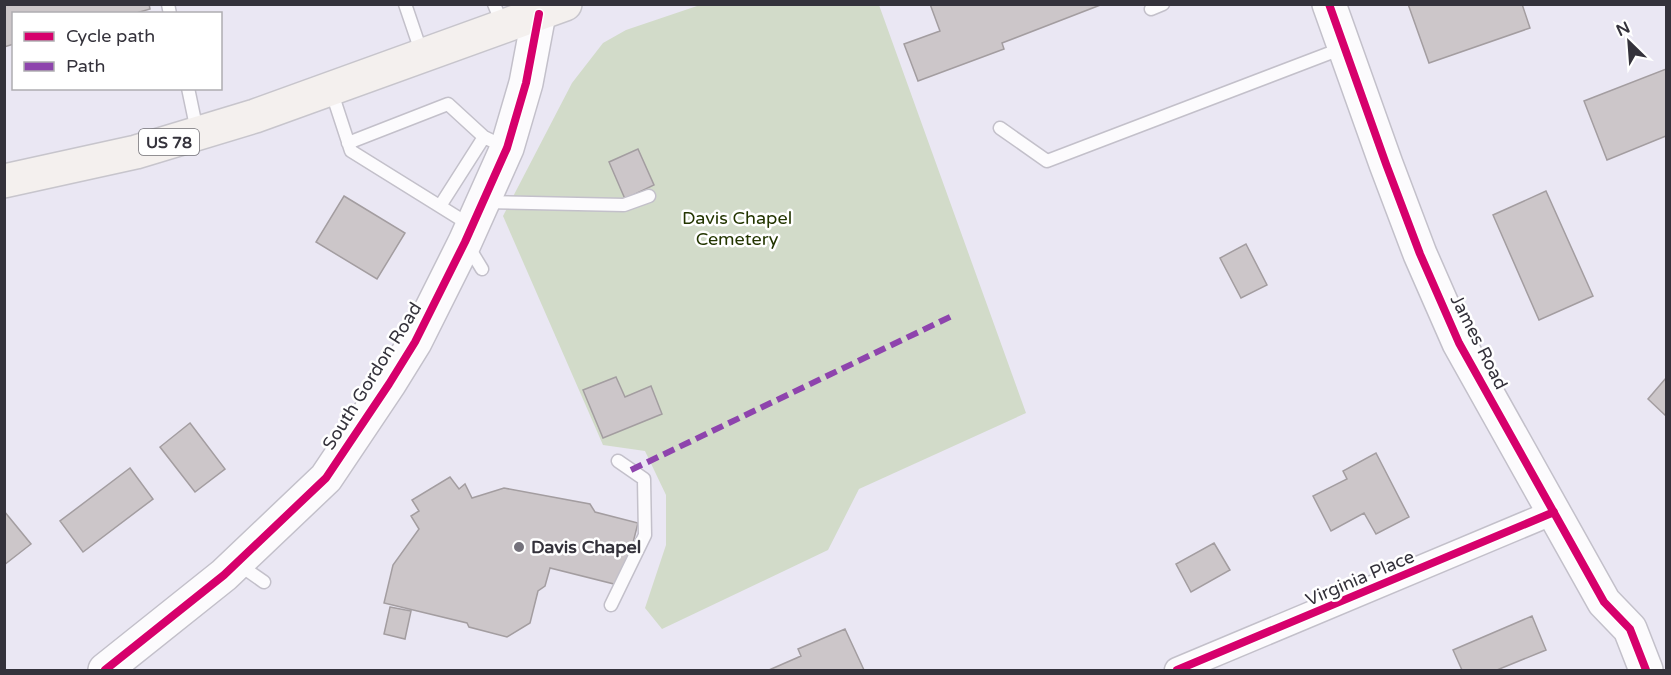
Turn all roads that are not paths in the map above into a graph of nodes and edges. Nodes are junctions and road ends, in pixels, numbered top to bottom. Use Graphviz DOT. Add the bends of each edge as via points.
graph roads {
  1 [pos="405,4"];
  2 [pos="1329,4"];
  3 [pos="552,9"];
  4 [pos="498,16"];
  5 [pos="1345,48"];
  6 [pos="423,56"];
  7 [pos="330,89"];
  8 [pos="188,90"];
  9 [pos="999,128"];
  10 [pos="198,133"];
  11 [pos="348,142"];
  12 [pos="495,142"];
  13 [pos="4,181"];
  14 [pos="650,196"];
  15 [pos="440,206"];
  16 [pos="475,234"];
  17 [pos="618,461"];
  18 [pos="1554,512"];
  19 [pos="236,562"];
  20 [pos="264,582"];
  21 [pos="611,604"];
  22 [pos="105,670"];
  23 [pos="1177,670"];
  24 [pos="1646,670"];
  1 -- 6 [label="lane"];
  2 -- 5 [label="street, James Road"];
  3 -- 4 [label="main road, US 78"];
  3 -- 12 [label="street, South Gordon Road" via="526,83"];
  4 -- 6 [label="main road, US 78"];
  5 -- 9 [label="lane" via="1047,161"];
  5 -- 18 [label="street, James Road" via="1416,242 1459,342"];
  6 -- 7 [label="main road, US 78"];
  7 -- 10 [label="main road, US 78"];
  7 -- 11 [label="lane"];
  8 -- 10 [label="lane"];
  10 -- 13 [label="main road, US 78" via="136,152"];
  11 -- 12 [label="lane" via="448,104"];
  11 -- 15 [label="lane" via="351,151"];
  12 -- 15 [label="lane"];
  12 -- 16 [label="street, South Gordon Road"];
  14 -- 16 [label="lane" via="624,205"];
  15 -- 16 [label="lane"];
  16 -- 19 [label="street, South Gordon Road" via="428,327 326,478"];
  17 -- 21 [label="lane" via="644,479 645,535"];
  18 -- 23 [label="street, Virginia Place"];
  18 -- 24 [label="street, James Road" via="1604,602 1630,629"];
  19 -- 20 [label="lane"];
  19 -- 22 [label="street, South Gordon Road"];
}
